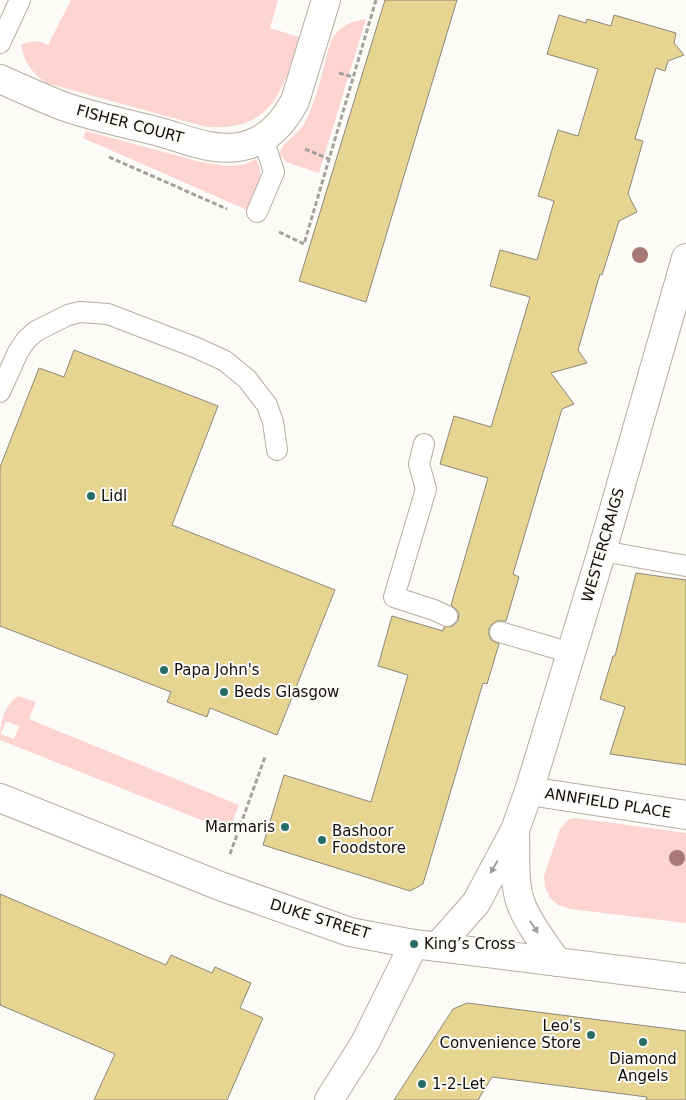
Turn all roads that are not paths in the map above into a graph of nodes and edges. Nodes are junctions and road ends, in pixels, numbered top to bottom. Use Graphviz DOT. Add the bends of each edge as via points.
graph roads {
  1 [pos="20,0"];
  2 [pos="326,0"];
  3 [pos="0,43"];
  4 [pos="0,79"];
  5 [pos="263,138"];
  6 [pos="257,212"];
  7 [pos="686,258"];
  8 [pos="679,302"];
  9 [pos="0,392"];
  10 [pos="424,444"];
  11 [pos="277,450"];
  12 [pos="602,551"];
  13 [pos="686,566"];
  14 [pos="447,616"];
  15 [pos="500,632"];
  16 [pos="571,652"];
  17 [pos="529,791"];
  18 [pos="0,798"];
  19 [pos="686,815"];
  20 [pos="515,830"];
  21 [pos="426,946"];
  22 [pos="557,962"];
  23 [pos="686,978"];
  24 [pos="328,1100"];
  1 -- 3 [label="lane"];
  2 -- 5 [label="street, FISHER COURT" via="296,101 281,124"];
  4 -- 5 [label="street, FISHER COURT" via="61,105 209,146 238,147"];
  5 -- 6 [label="lane" via="274,172"];
  7 -- 8 [label="street, WESTERCRAIGS"];
  8 -- 12 [label="street, WESTERCRAIGS"];
  9 -- 11 [label="lane" via="18,352 36,331 80,312 108,314 225,361 247,379 267,405"];
  10 -- 14 [label="lane" via="419,464 426,489 394,597"];
  12 -- 13 [label="lane"];
  12 -- 16 [label="street, WESTERCRAIGS"];
  15 -- 16 [label="lane"];
  16 -- 17 [label="street, WESTERCRAIGS"];
  17 -- 19 [label="street, ANNFIELD PLACE"];
  17 -- 20 [label="street, WESTERCRAIGS"];
  18 -- 21 [label="street, DUKE STREET" via="305,917 350,932"];
  20 -- 21 [label="street, WESTERCRAIGS, one-way" via="476,903"];
  20 -- 22 [label="street, WESTERCRAIGS, one-way" via="521,904"];
  21 -- 22 [label="street, DUKE STREET"];
  21 -- 24 [label="street, WESTERCRAIGS"];
  22 -- 23 [label="street, DUKE STREET"];
}
